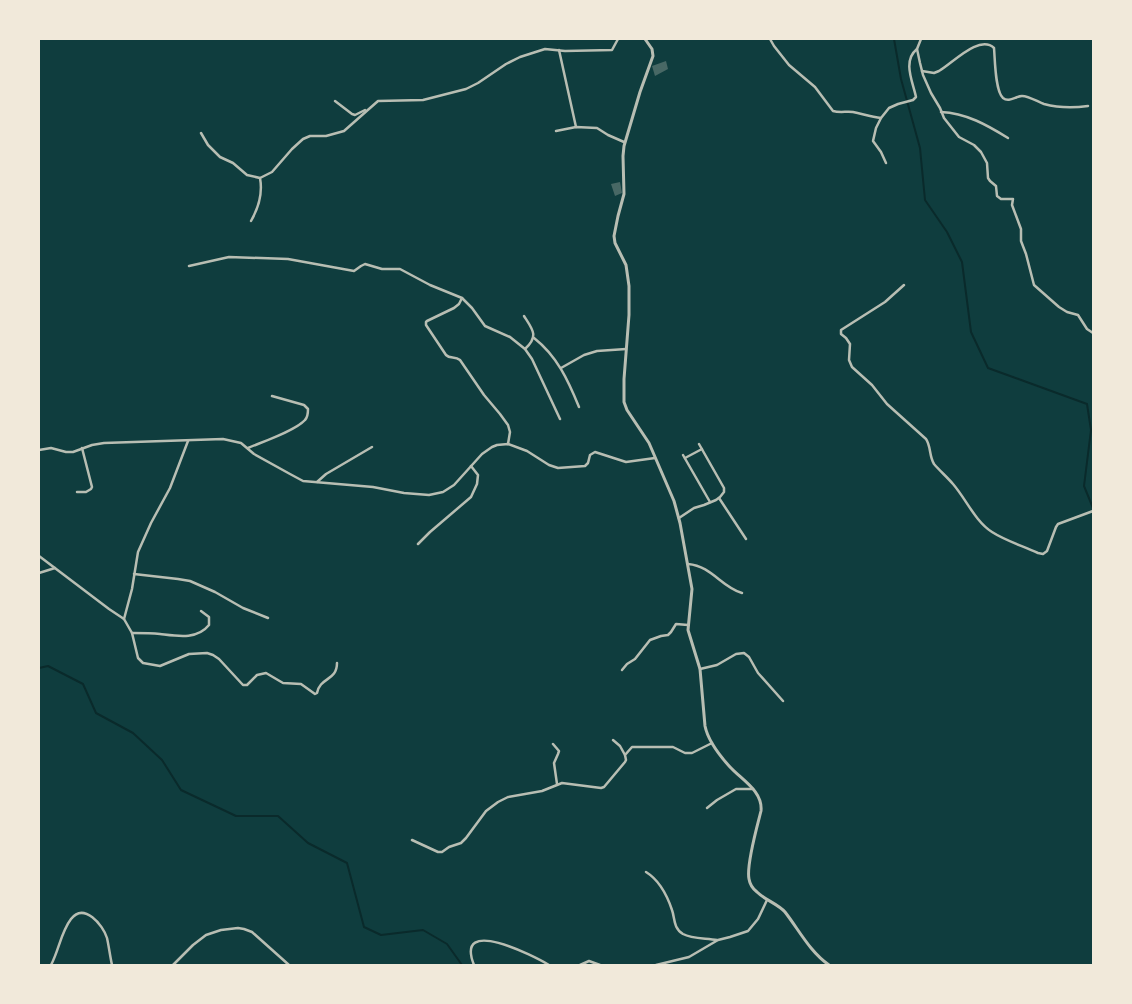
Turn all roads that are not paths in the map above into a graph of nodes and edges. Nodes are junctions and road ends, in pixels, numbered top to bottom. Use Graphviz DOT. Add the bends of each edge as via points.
graph roads {
  1 [pos="618,39"];
  2 [pos="645,39"];
  3 [pos="770,39"];
  4 [pos="921,39"];
  5 [pos="917,49"];
  6 [pos="559,50"];
  7 [pos="922,71"];
  8 [pos="335,101"];
  9 [pos="1088,106"];
  10 [pos="366,110"];
  11 [pos="941,112"];
  12 [pos="881,118"];
  13 [pos="576,127"];
  14 [pos="556,131"];
  15 [pos="201,133"];
  16 [pos="1008,138"];
  17 [pos="624,142"];
  18 [pos="886,163"];
  19 [pos="260,178"];
  20 [pos="252,221"];
  21 [pos="189,266"];
  22 [pos="904,285"];
  23 [pos="462,298"];
  24 [pos="524,316"];
  25 [pos="1093,333"];
  26 [pos="534,338"];
  27 [pos="526,349"];
  28 [pos="626,349"];
  29 [pos="561,368"];
  30 [pos="272,396"];
  31 [pos="579,406"];
  32 [pos="560,419"];
  33 [pos="188,441"];
  34 [pos="508,444"];
  35 [pos="699,444"];
  36 [pos="372,447"];
  37 [pos="82,448"];
  38 [pos="248,448"];
  39 [pos="702,449"];
  40 [pos="39,450"];
  41 [pos="655,458"];
  42 [pos="471,466"];
  43 [pos="317,482"];
  44 [pos="77,492"];
  45 [pos="719,498"];
  46 [pos="710,502"];
  47 [pos="1093,512"];
  48 [pos="679,518"];
  49 [pos="746,539"];
  50 [pos="418,544"];
  51 [pos="39,556"];
  52 [pos="688,564"];
  53 [pos="55,568"];
  54 [pos="39,573"];
  55 [pos="134,574"];
  56 [pos="742,593"];
  57 [pos="202,611"];
  58 [pos="268,618"];
  59 [pos="124,619"];
  60 [pos="688,625"];
  61 [pos="132,633"];
  62 [pos="337,662"];
  63 [pos="700,669"];
  64 [pos="622,670"];
  65 [pos="782,701"];
  66 [pos="613,740"];
  67 [pos="712,743"];
  68 [pos="553,744"];
  69 [pos="625,755"];
  70 [pos="557,784"];
  71 [pos="753,788"];
  72 [pos="707,808"];
  73 [pos="412,840"];
  74 [pos="646,872"];
  75 [pos="768,900"];
  76 [pos="718,940"];
  77 [pos="51,965"];
  78 [pos="112,965"];
  79 [pos="172,965"];
  80 [pos="289,965"];
  81 [pos="474,965"];
  82 [pos="549,965"];
  83 [pos="580,965"];
  84 [pos="600,965"];
  85 [pos="656,965"];
  86 [pos="829,965"];
  1 -- 6 [label="street" via="612,50"];
  2 -- 17 [label="street" via="653,56"];
  3 -- 12 [label="street" via="789,65 815,87 834,111"];
  4 -- 5 [label="street"];
  5 -- 7 [label="street"];
  5 -- 12 [label="street" via="909,65 916,96 889,108"];
  6 -- 10 [label="street" via="545,49 520,57 466,90 423,100 378,101"];
  6 -- 13 [label="street"];
  7 -- 9 [label="street" via="939,71 970,48 989,44 994,48 998,86 1004,98 1010,100 1023,96 1067,108"];
  7 -- 11 [label="street"];
  8 -- 10 [label="street" via="352,114"];
  10 -- 19 [label="street" via="344,131 303,139 272,172"];
  11 -- 16 [label="street" via="981,122"];
  11 -- 25 [label="street" via="960,138 981,152 987,165 988,179 996,186 997,196 1013,199 1034,285 1059,307 1078,315"];
  12 -- 18 [label="street" via="873,141"];
  13 -- 14 [label="street"];
  13 -- 17 [label="street" via="597,128"];
  15 -- 19 [label="street" via="220,157 247,175"];
  17 -- 28 [label="street" via="624,194 614,236 628,277"];
  19 -- 20 [label="street" via="262,189"];
  21 -- 23 [label="street" via="229,256 288,259 353,270 367,265 400,269"];
  22 -- 47 [label="street" via="885,302 841,330 850,344 850,365 926,438 934,463 991,531 1042,554 1046,552 1058,524"];
  23 -- 27 [label="street" via="485,326 510,337"];
  23 -- 34 [label="street" via="454,308 425,323 446,356 460,360 500,414 509,428"];
  24 -- 26 [label="street"];
  26 -- 27 [label="street"];
  26 -- 29 [label="street"];
  27 -- 32 [label="street"];
  28 -- 29 [label="street" via="597,351"];
  28 -- 41 [label="street" via="625,406"];
  29 -- 31 [label="street"];
  30 -- 38 [label="street" via="304,406 308,409 307,417 294,428"];
  33 -- 37 [label="street" via="104,443"];
  33 -- 38 [label="street" via="223,439 240,442"];
  33 -- 55 [label="street" via="170,488 141,545"];
  34 -- 41 [label="street" via="560,469 585,466 594,452 626,462"];
  34 -- 42 [label="street" via="492,447"];
  35 -- 39 [label="street"];
  36 -- 43 [label="street"];
  37 -- 40 [label="street" via="70,452 51,448"];
  37 -- 44 [label="street" via="92,487 86,492"];
  38 -- 43 [label="street" via="303,481"];
  39 -- 45 [label="street" via="724,488"];
  39 -- 46 [label="street" via="684,457"];
  41 -- 48 [label="street"];
  42 -- 43 [label="street" via="444,492 433,495"];
  42 -- 50 [label="street" via="478,475 473,494"];
  45 -- 46 [label="street"];
  45 -- 49 [label="street"];
  46 -- 48 [label="street"];
  48 -- 52 [label="street"];
  51 -- 53 [label="street"];
  52 -- 56 [label="street" via="705,569"];
  52 -- 60 [label="street" via="693,592"];
  53 -- 54 [label="street"];
  53 -- 59 [label="street"];
  55 -- 58 [label="street" via="190,581"];
  55 -- 59 [label="street"];
  57 -- 61 [label="street" via="208,616 209,625 195,635"];
  59 -- 61 [label="street"];
  60 -- 63 [label="street"];
  60 -- 64 [label="street" via="676,624 668,635 650,640"];
  61 -- 62 [label="street" via="138,658 144,663 160,666 189,654 207,653 219,659 245,685 258,675 268,674 284,683 301,684 315,694 334,673"];
  63 -- 65 [label="street" via="744,653"];
  63 -- 67 [label="street" via="704,726"];
  66 -- 69 [label="street"];
  67 -- 69 [label="street" via="690,754 673,747 636,746"];
  67 -- 71 [label="street"];
  68 -- 70 [label="street" via="559,751 554,763"];
  69 -- 70 [label="street" via="625,762 604,787"];
  70 -- 73 [label="street" via="498,802 483,814 464,841 440,852"];
  71 -- 72 [label="street" via="736,789"];
  71 -- 75 [label="street" via="762,808 748,877 753,888"];
  74 -- 76 [label="street" via="660,886 671,905 675,925 680,932 690,937"];
  75 -- 76 [label="street" via="748,931"];
  75 -- 86 [label="street" via="783,910 809,946"];
  76 -- 85 [label="street" via="689,957"];
  77 -- 78 [label="street" via="72,917 85,913 105,932"];
  79 -- 80 [label="street" via="206,935 238,928 252,932"];
  81 -- 82 [label="street" via="471,951 475,943 482,940 523,952"];
  83 -- 84 [label="street" via="588,960"];
}
